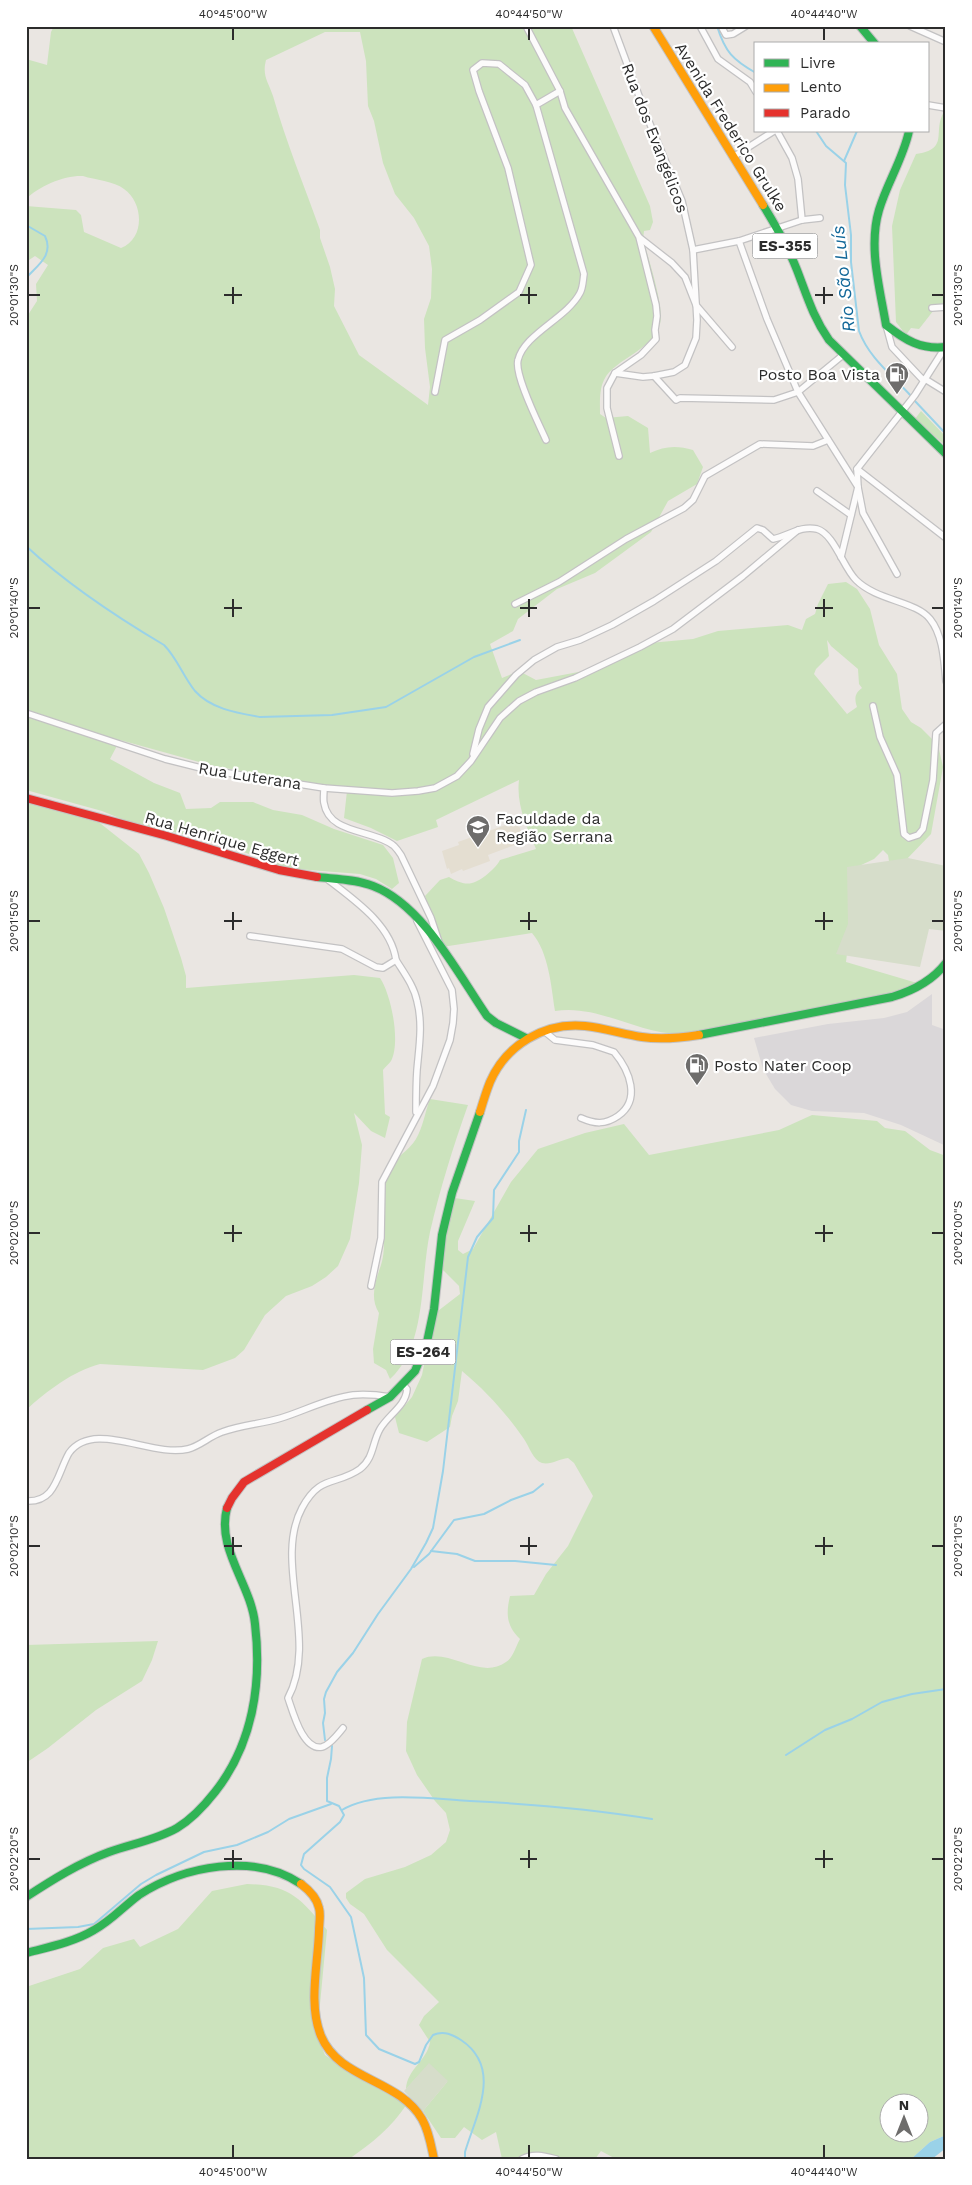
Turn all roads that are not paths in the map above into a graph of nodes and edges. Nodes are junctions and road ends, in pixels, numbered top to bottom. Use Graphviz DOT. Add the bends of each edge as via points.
graph roads {
  1 [pos="526,26"];
  2 [pos="613,26"];
  3 [pos="653,26"];
  4 [pos="700,26"];
  5 [pos="721,26"];
  6 [pos="746,26"];
  7 [pos="871,26"];
  8 [pos="910,26"];
  9 [pos="862,29"];
  10 [pos="873,42"];
  11 [pos="946,42"];
  12 [pos="754,89"];
  13 [pos="560,91"];
  14 [pos="536,104"];
  15 [pos="930,105"];
  16 [pos="946,108"];
  17 [pos="774,132"];
  18 [pos="777,132"];
  19 [pos="909,132"];
  20 [pos="733,156"];
  21 [pos="820,218"];
  22 [pos="802,220"];
  23 [pos="778,229"];
  24 [pos="639,237"];
  25 [pos="739,241"];
  26 [pos="693,250"];
  27 [pos="696,306"];
  28 [pos="932,308"];
  29 [pos="946,308"];
  30 [pos="886,325"];
  31 [pos="946,346"];
  32 [pos="732,347"];
  33 [pos="946,351"];
  34 [pos="843,355"];
  35 [pos="614,373"];
  36 [pos="654,376"];
  37 [pos="924,379"];
  38 [pos="435,392"];
  39 [pos="798,392"];
  40 [pos="946,392"];
  41 [pos="900,412"];
  42 [pos="546,440"];
  43 [pos="828,440"];
  44 [pos="946,454"];
  45 [pos="619,456"];
  46 [pos="857,469"];
  47 [pos="858,487"];
  48 [pos="817,491"];
  49 [pos="851,515"];
  50 [pos="798,530"];
  51 [pos="946,538"];
  52 [pos="841,557"];
  53 [pos="897,574"];
  54 [pos="516,604"];
  55 [pos="946,682"];
  56 [pos="873,706"];
  57 [pos="26,714"];
  58 [pos="946,724"];
  59 [pos="471,761"];
  60 [pos="324,788"];
  61 [pos="26,798"];
  62 [pos="326,878"];
  63 [pos="416,920"];
  64 [pos="250,936"];
  65 [pos="440,947"];
  66 [pos="396,960"];
  67 [pos="946,963"];
  68 [pos="544,1031"];
  69 [pos="526,1038"];
  70 [pos="416,1115"];
  71 [pos="581,1118"];
  72 [pos="371,1286"];
  73 [pos="403,1385"];
  74 [pos="390,1397"];
  75 [pos="26,1501"];
  76 [pos="343,1728"];
  77 [pos="26,1897"];
  78 [pos="26,1953"];
  79 [pos="434,2159"];
  80 [pos="522,2159"];
  81 [pos="556,2159"];
  1 -- 13 [label="street"];
  2 -- 26 [label="street, Rua dos Evangélicos" via="644,112 682,202"];
  3 -- 20 [label="main road, Avenida Frederico Grulke"];
  4 -- 12 [label="street" via="718,59 750,82"];
  5 -- 6 [label="street" via="726,34"];
  7 -- 9 [label="street"];
  8 -- 11 [label="street"];
  9 -- 10 [label="main road"];
  13 -- 14 [label="street"];
  13 -- 24 [label="street" via="564,108"];
  14 -- 38 [label="street" via="525,85 499,64 482,63 474,70 478,92 508,168 531,264 518,292 446,340"];
  14 -- 42 [label="street" via="584,274 580,293 559,317 526,344 517,361 520,380"];
  15 -- 16 [label="street"];
  17 -- 20 [label="street"];
  18 -- 22 [label="street" via="792,158 798,179"];
  19 -- 30 [label="main road" via="876,223"];
  20 -- 23 [label="main road, Avenida Frederico Grulke / ES-355"];
  21 -- 22 [label="street"];
  22 -- 23 [label="street"];
  23 -- 25 [label="street"];
  23 -- 34 [label="main road, Avenida Frederico Grulke / ES-355" via="816,321"];
  24 -- 27 [label="street" via="685,277"];
  24 -- 35 [label="street" via="656,305 656,339 641,355"];
  25 -- 26 [label="street"];
  25 -- 39 [label="street"];
  26 -- 27 [label="street, Rua dos Evangélicos"];
  27 -- 32 [label="street"];
  27 -- 36 [label="street, Rua dos Evangélicos" via="696,338 685,365 674,372"];
  28 -- 29 [label="street"];
  30 -- 31 [label="main road" via="912,344 925,348"];
  30 -- 37 [label="street" via="892,347"];
  33 -- 37 [label="street"];
  34 -- 39 [label="street"];
  34 -- 41 [label="main road, Avenida Frederico Grulke / ES-355"];
  35 -- 36 [label="street, Rua dos Evangélicos"];
  35 -- 45 [label="street" via="608,388 606,408"];
  36 -- 39 [label="street" via="676,400 774,400"];
  37 -- 40 [label="street"];
  37 -- 41 [label="street"];
  39 -- 43 [label="street"];
  41 -- 44 [label="main road, Avenida Frederico Grulke / ES-355"];
  41 -- 46 [label="street"];
  43 -- 47 [label="street"];
  43 -- 54 [label="street" via="813,446 760,444 706,476 693,500 684,508"];
  46 -- 47 [label="street"];
  46 -- 51 [label="street"];
  47 -- 49 [label="street"];
  47 -- 53 [label="street" via="863,513"];
  48 -- 49 [label="street"];
  49 -- 52 [label="street"];
  50 -- 52 [label="street" via="812,528 826,534"];
  50 -- 59 [label="street, Rua Luterana" via="673,629 519,701 500,718"];
  50 -- 59 [label="street" via="773,538 757,528 716,561 635,613 534,660 488,707"];
  52 -- 55 [label="street" via="856,579 874,594 920,610 929,618 940,639"];
  56 -- 58 [label="street" via="880,737 897,775 904,834 909,838 918,835 922,829 933,780 936,733"];
  57 -- 60 [label="street, Rua Luterana" via="200,768"];
  59 -- 60 [label="street, Rua Luterana" via="457,776 436,788 392,793"];
  60 -- 65 [label="street" via="324,804 335,822 384,840 401,855 431,918"];
  61 -- 62 [label="main road, Rua Henrique Eggert" via="186,841 270,868"];
  62 -- 63 [label="main road, Rua Henrique Eggert" via="366,883 384,891"];
  62 -- 66 [label="street" via="368,913 392,946"];
  63 -- 65 [label="main road, Rua Henrique Eggert"];
  63 -- 70 [label="street" via="452,990 454,1009 450,1040 433,1086"];
  64 -- 66 [label="street" via="342,949 376,967 383,968"];
  65 -- 69 [label="main road, Rua Henrique Eggert" via="487,1016"];
  66 -- 70 [label="street" via="412,985 420,1016"];
  67 -- 68 [label="main road, ES-264" via="939,972 908,992 675,1039 643,1037 585,1026 563,1026"];
  68 -- 69 [label="main road, ES-264"];
  68 -- 71 [label="street" via="555,1040 593,1045 614,1052 628,1075 632,1089 626,1111 602,1124"];
  69 -- 73 [label="main road, ES-264" via="508,1054 490,1081 452,1193 442,1235 427,1342 415,1371"];
  70 -- 72 [label="street" via="382,1182 381,1238"];
  73 -- 74 [label="main road, ES-264"];
  73 -- 76 [label="street" via="407,1389 406,1396 379,1431 368,1461 359,1470 316,1487 295,1523 293,1568 300,1646 296,1684 288,1698 299,1727 315,1747 327,1745"];
  74 -- 75 [label="street" via="352,1395 278,1419 237,1426 186,1449 87,1439 73,1447 48,1496"];
  74 -- 77 [label="main road, ES-264" via="251,1478 234,1492 228,1503 224,1528 226,1540 252,1606 258,1664 246,1735 230,1770 203,1806 180,1826 85,1862"];
  78 -- 79 [label="main road" via="88,1933 148,1890 193,1873 248,1866 293,1878 310,1892 320,1908 315,1998 319,2032 325,2045 342,2065 409,2102 424,2123"];
  80 -- 81 [label="street" via="542,2156"];
}
